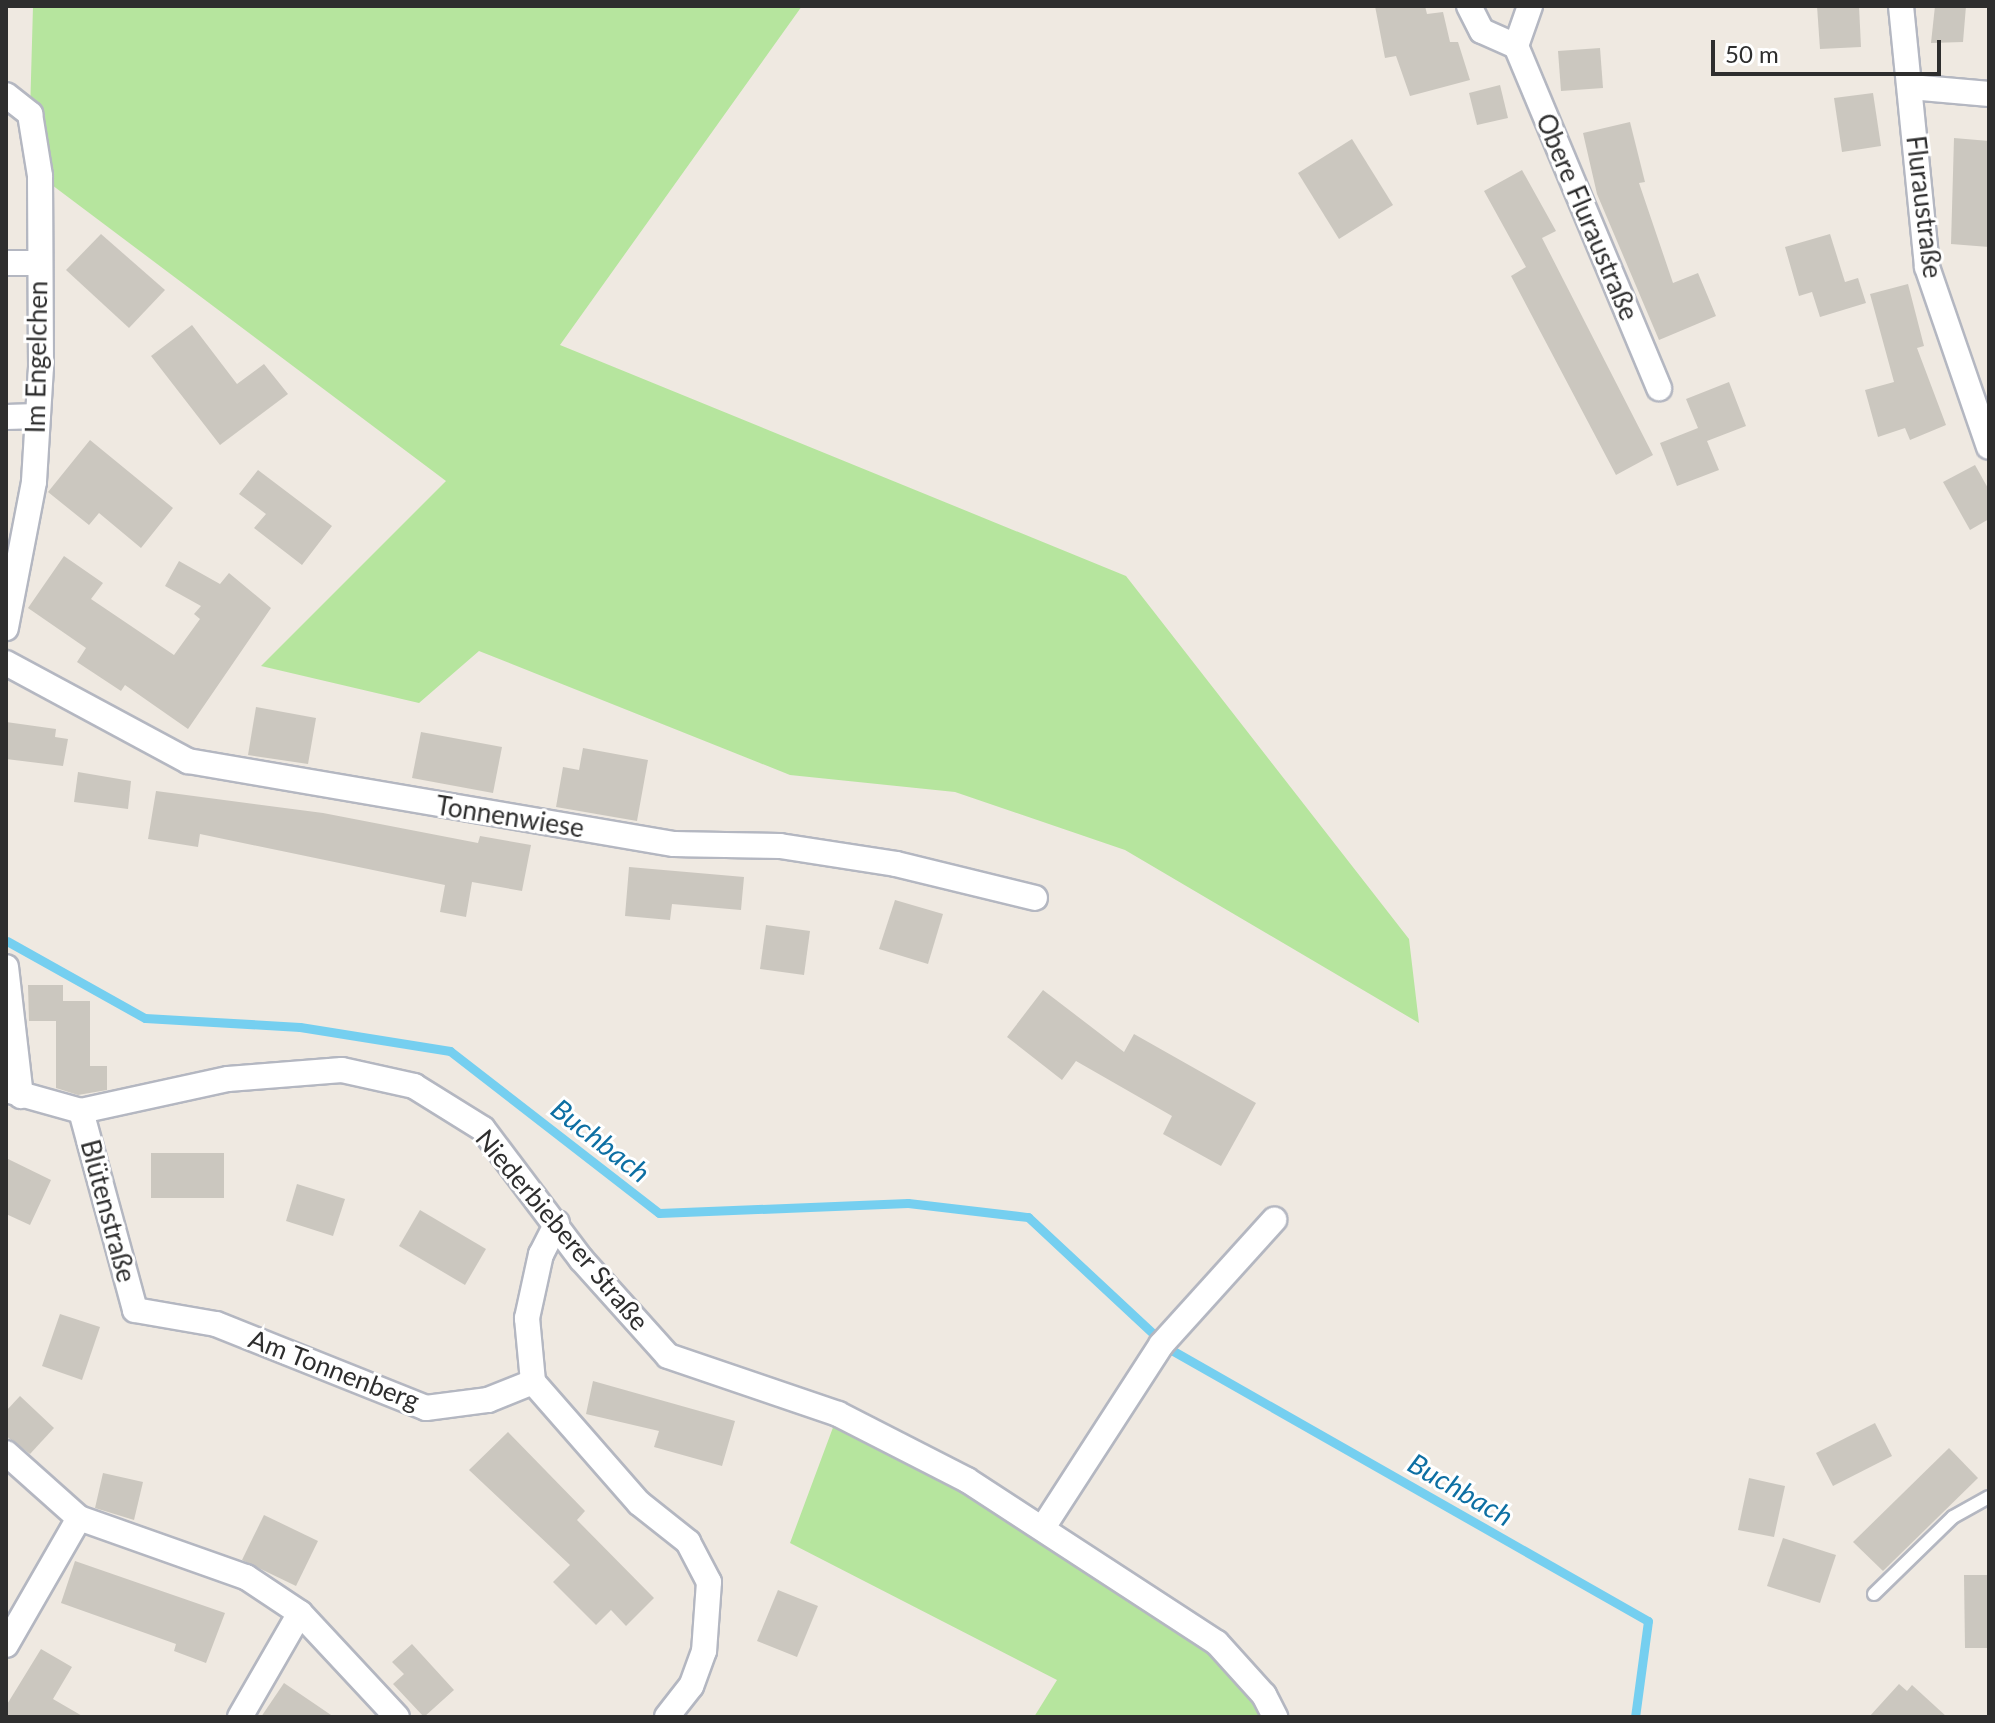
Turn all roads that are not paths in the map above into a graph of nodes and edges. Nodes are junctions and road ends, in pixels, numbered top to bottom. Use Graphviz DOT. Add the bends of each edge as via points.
graph roads {
  1 [pos="1469,6"];
  2 [pos="1530,6"];
  3 [pos="1901,6"];
  4 [pos="1516,46"];
  5 [pos="1911,87"];
  6 [pos="1989,94"];
  7 [pos="6,95"];
  8 [pos="6,263"];
  9 [pos="38,263"];
  10 [pos="1659,388"];
  11 [pos="38,416"];
  12 [pos="6,417"];
  13 [pos="1989,446"];
  14 [pos="6,628"];
  15 [pos="6,663"];
  16 [pos="1035,898"];
  17 [pos="6,967"];
  18 [pos="13,1093"];
  19 [pos="81,1111"];
  20 [pos="1274,1220"];
  21 [pos="557,1223"];
  22 [pos="135,1310"];
  23 [pos="533,1382"];
  24 [pos="6,1453"];
  25 [pos="1989,1497"];
  26 [pos="79,1518"];
  27 [pos="1044,1526"];
  28 [pos="1874,1594"];
  29 [pos="300,1613"];
  30 [pos="6,1645"];
  31 [pos="240,1717"];
  32 [pos="397,1717"];
  33 [pos="667,1717"];
  34 [pos="1275,1717"];
  1 -- 4 [label="street" via="1482,31"];
  2 -- 4 [label="street"];
  3 -- 5 [label="street, Fluraustraße"];
  4 -- 10 [label="street, Obere Fluraustraße"];
  5 -- 6 [label="street"];
  5 -- 13 [label="street, Fluraustraße" via="1927,267"];
  7 -- 9 [label="street, Im Engelchen" via="30,114 40,176"];
  8 -- 9 [label="street"];
  9 -- 11 [label="street, Im Engelchen"];
  11 -- 12 [label="street"];
  11 -- 14 [label="street, Im Engelchen" via="32,497"];
  15 -- 16 [label="street, Tonnenwiese" via="188,761 674,844 780,846 896,864"];
  17 -- 18 [label="street"];
  18 -- 19 [label="street, Niederbieberer Straße"];
  19 -- 21 [label="street, Niederbieberer Straße" via="228,1079 342,1070 414,1086 483,1129"];
  19 -- 22 [label="street, Blütenstraße"];
  20 -- 27 [label="street" via="1161,1345"];
  21 -- 23 [label="street" via="541,1254 527,1318"];
  21 -- 27 [label="street, Niederbieberer Straße" via="581,1259 668,1356 838,1414"];
  22 -- 23 [label="street, Am Tonnenberg" via="216,1324 426,1408 488,1400"];
  23 -- 33 [label="street" via="639,1503 688,1542 709,1582 704,1651 691,1686"];
  24 -- 26 [label="street"];
  25 -- 28 [label="lane" via="1953,1517"];
  26 -- 29 [label="street" via="246,1577"];
  26 -- 30 [label="street"];
  27 -- 34 [label="street, Niederbieberer Straße" via="1217,1643 1264,1695"];
  29 -- 31 [label="street"];
  29 -- 32 [label="street"];
}
